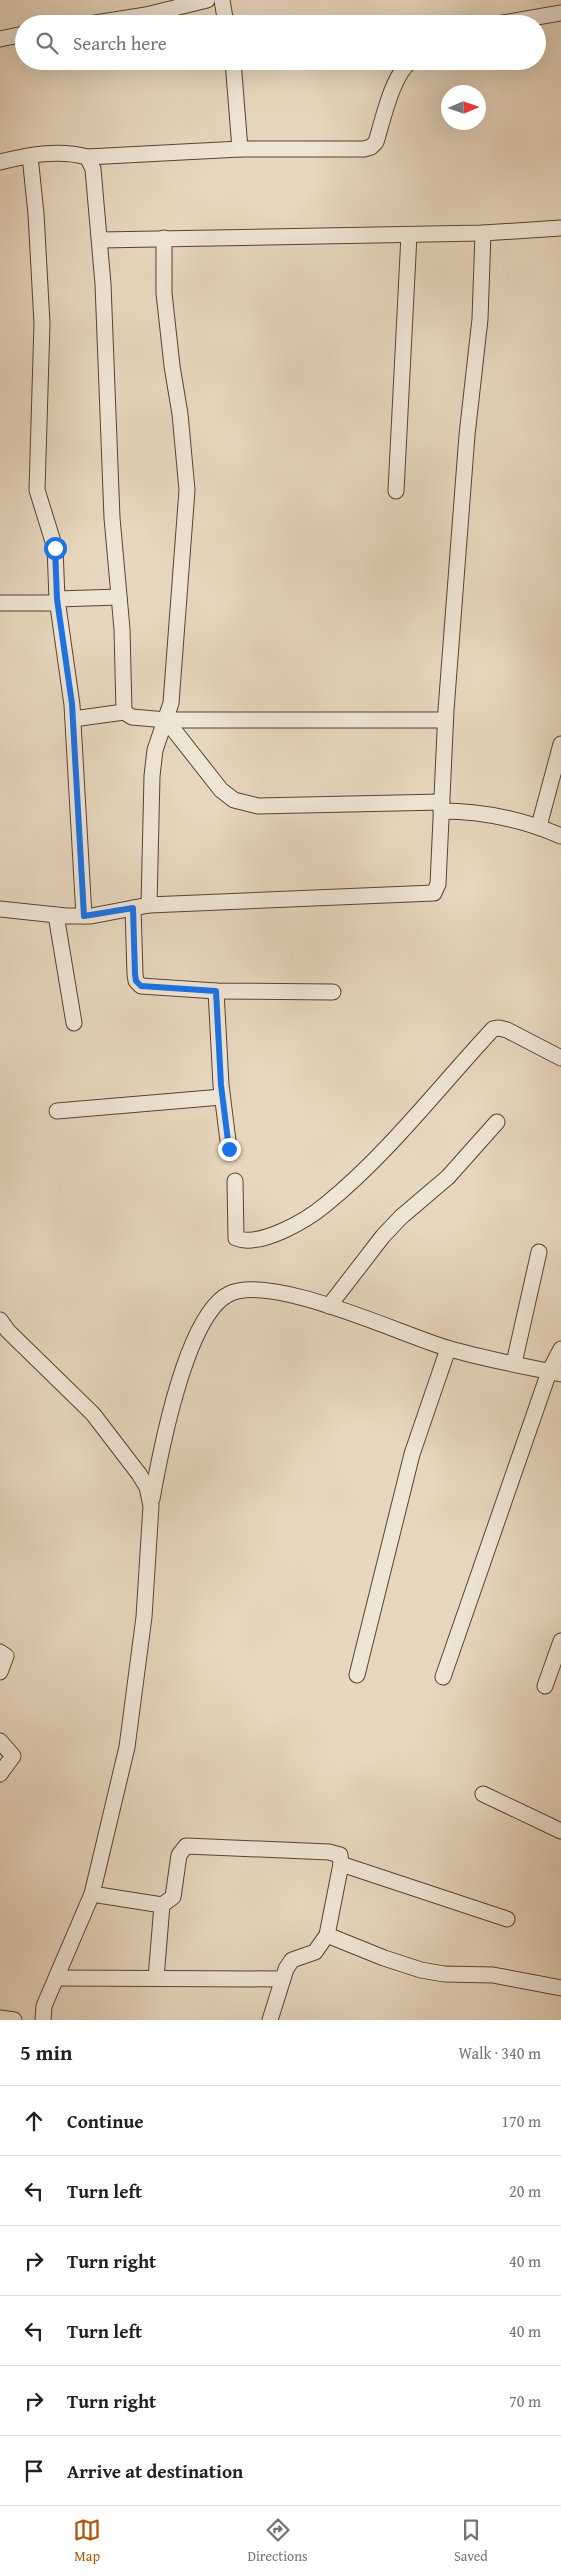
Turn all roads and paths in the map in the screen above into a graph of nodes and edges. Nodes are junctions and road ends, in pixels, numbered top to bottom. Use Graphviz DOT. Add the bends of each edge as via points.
graph roads {
  1 [pos="207,0"];
  2 [pos="222,0"];
  3 [pos="160,6"];
  4 [pos="561,13"];
  5 [pos="124,15"];
  6 [pos="224,15"];
  7 [pos="546,16"];
  8 [pos="15,36"];
  9 [pos="0,39"];
  10 [pos="234,70"];
  11 [pos="403,70"];
  12 [pos="240,149"];
  13 [pos="30,156"];
  14 [pos="87,157"];
  15 [pos="0,162"];
  16 [pos="561,228"];
  17 [pos="483,233"];
  18 [pos="409,235"];
  19 [pos="164,238"];
  20 [pos="100,240"];
  21 [pos="396,491"];
  22 [pos="119,597"];
  23 [pos="57,599"];
  24 [pos="0,603"];
  25 [pos="124,712"];
  26 [pos="73,719"];
  27 [pos="166,720"];
  28 [pos="445,720"];
  29 [pos="561,744"];
  30 [pos="441,806"];
  31 [pos="539,826"];
  32 [pos="561,836"];
  33 [pos="149,905"];
  34 [pos="133,908"];
  35 [pos="0,910"];
  36 [pos="56,916"];
  37 [pos="84,916"];
  38 [pos="216,991"];
  39 [pos="333,992"];
  40 [pos="74,1023"];
  41 [pos="561,1058"];
  42 [pos="222,1097"];
  43 [pos="57,1111"];
  44 [pos="497,1122"];
  45 [pos="229,1149"];
  46 [pos="235,1181"];
  47 [pos="539,1252"];
  48 [pos="329,1306"];
  49 [pos="0,1320"];
  50 [pos="448,1349"];
  51 [pos="561,1349"];
  52 [pos="514,1363"];
  53 [pos="555,1373"];
  54 [pos="151,1506"];
  55 [pos="561,1641"];
  56 [pos="0,1652"];
  57 [pos="0,1672"];
  58 [pos="356,1676"];
  59 [pos="443,1677"];
  60 [pos="545,1686"];
  61 [pos="0,1741"];
  62 [pos="0,1774"];
  63 [pos="483,1794"];
  64 [pos="561,1831"];
  65 [pos="341,1864"];
  66 [pos="92,1894"];
  67 [pos="162,1905"];
  68 [pos="507,1919"];
  69 [pos="327,1934"];
  70 [pos="56,1978"];
  71 [pos="156,1978"];
  72 [pos="283,1979"];
  73 [pos="561,1988"];
  74 [pos="0,2018"];
  75 [pos="14,2020"];
  76 [pos="43,2020"];
  77 [pos="270,2020"];
  1 -- 3 [label="street"];
  2 -- 6 [label="street"];
  3 -- 5 [label="street"];
  4 -- 7 [label="street"];
  8 -- 9 [label="street"];
  10 -- 12 [label="street"];
  11 -- 12 [label="street" via="393,89 376,142 371,147"];
  12 -- 14 [label="street"];
  13 -- 14 [label="street" via="72,153"];
  13 -- 15 [label="street"];
  13 -- 23 [label="street" via="42,323 36,481 41,508 55,548"];
  14 -- 20 [label="street" via="93,169"];
  16 -- 17 [label="street"];
  17 -- 18 [label="street"];
  17 -- 28 [label="street" via="480,319 467,435"];
  18 -- 19 [label="street"];
  18 -- 21 [label="street"];
  19 -- 20 [label="street"];
  19 -- 27 [label="street" via="164,293 187,490 172,693"];
  20 -- 22 [label="street" via="112,518"];
  22 -- 23 [label="street"];
  22 -- 25 [label="street"];
  23 -- 24 [label="street" via="52,603"];
  23 -- 26 [label="street"];
  25 -- 26 [label="street"];
  25 -- 27 [label="street" via="132,717"];
  26 -- 37 [label="street"];
  27 -- 28 [label="street"];
  27 -- 30 [label="street" via="221,790 234,800 258,806"];
  27 -- 33 [label="street" via="155,750 152,776"];
  28 -- 30 [label="street"];
  29 -- 31 [label="street"];
  30 -- 31 [label="street"];
  30 -- 33 [label="street" via="438,884 434,893 429,895"];
  31 -- 32 [label="street"];
  33 -- 34 [label="street"];
  34 -- 37 [label="street"];
  34 -- 38 [label="street" via="136,981 141,986"];
  35 -- 36 [label="street"];
  36 -- 37 [label="street"];
  36 -- 40 [label="street"];
  38 -- 39 [label="street"];
  38 -- 42 [label="street"];
  41 -- 46 [label="street" via="507,1030 493,1029 370,1164 325,1206 302,1222 277,1233 252,1240 236,1238"];
  42 -- 43 [label="street"];
  42 -- 45 [label="street"];
  44 -- 48 [label="street" via="448,1176 401,1216"];
  47 -- 52 [label="street"];
  48 -- 50 [label="street"];
  48 -- 54 [label="street" via="303,1297 246,1290 229,1294 219,1301 193,1344 181,1376 164,1434"];
  49 -- 54 [label="street" via="93,1414 139,1474 147,1487"];
  50 -- 52 [label="street"];
  50 -- 58 [label="street" via="412,1454"];
  51 -- 53 [label="street"];
  52 -- 53 [label="street"];
  53 -- 59 [label="street"];
  54 -- 66 [label="street" via="144,1618 127,1747"];
  55 -- 60 [label="street"];
  56 -- 57 [label="street" via="6,1656"];
  61 -- 62 [label="street" via="13,1756"];
  63 -- 64 [label="street"];
  65 -- 67 [label="street" via="340,1855 335,1853 186,1846 179,1855 173,1897"];
  65 -- 68 [label="street"];
  65 -- 69 [label="street"];
  66 -- 67 [label="street"];
  66 -- 70 [label="street"];
  67 -- 71 [label="street"];
  69 -- 72 [label="street" via="315,1952 292,1960"];
  69 -- 73 [label="street" via="421,1970 493,1975"];
  70 -- 71 [label="street"];
  70 -- 76 [label="street" via="44,2006"];
  71 -- 72 [label="street"];
  72 -- 77 [label="street"];
  74 -- 75 [label="street"];
}
